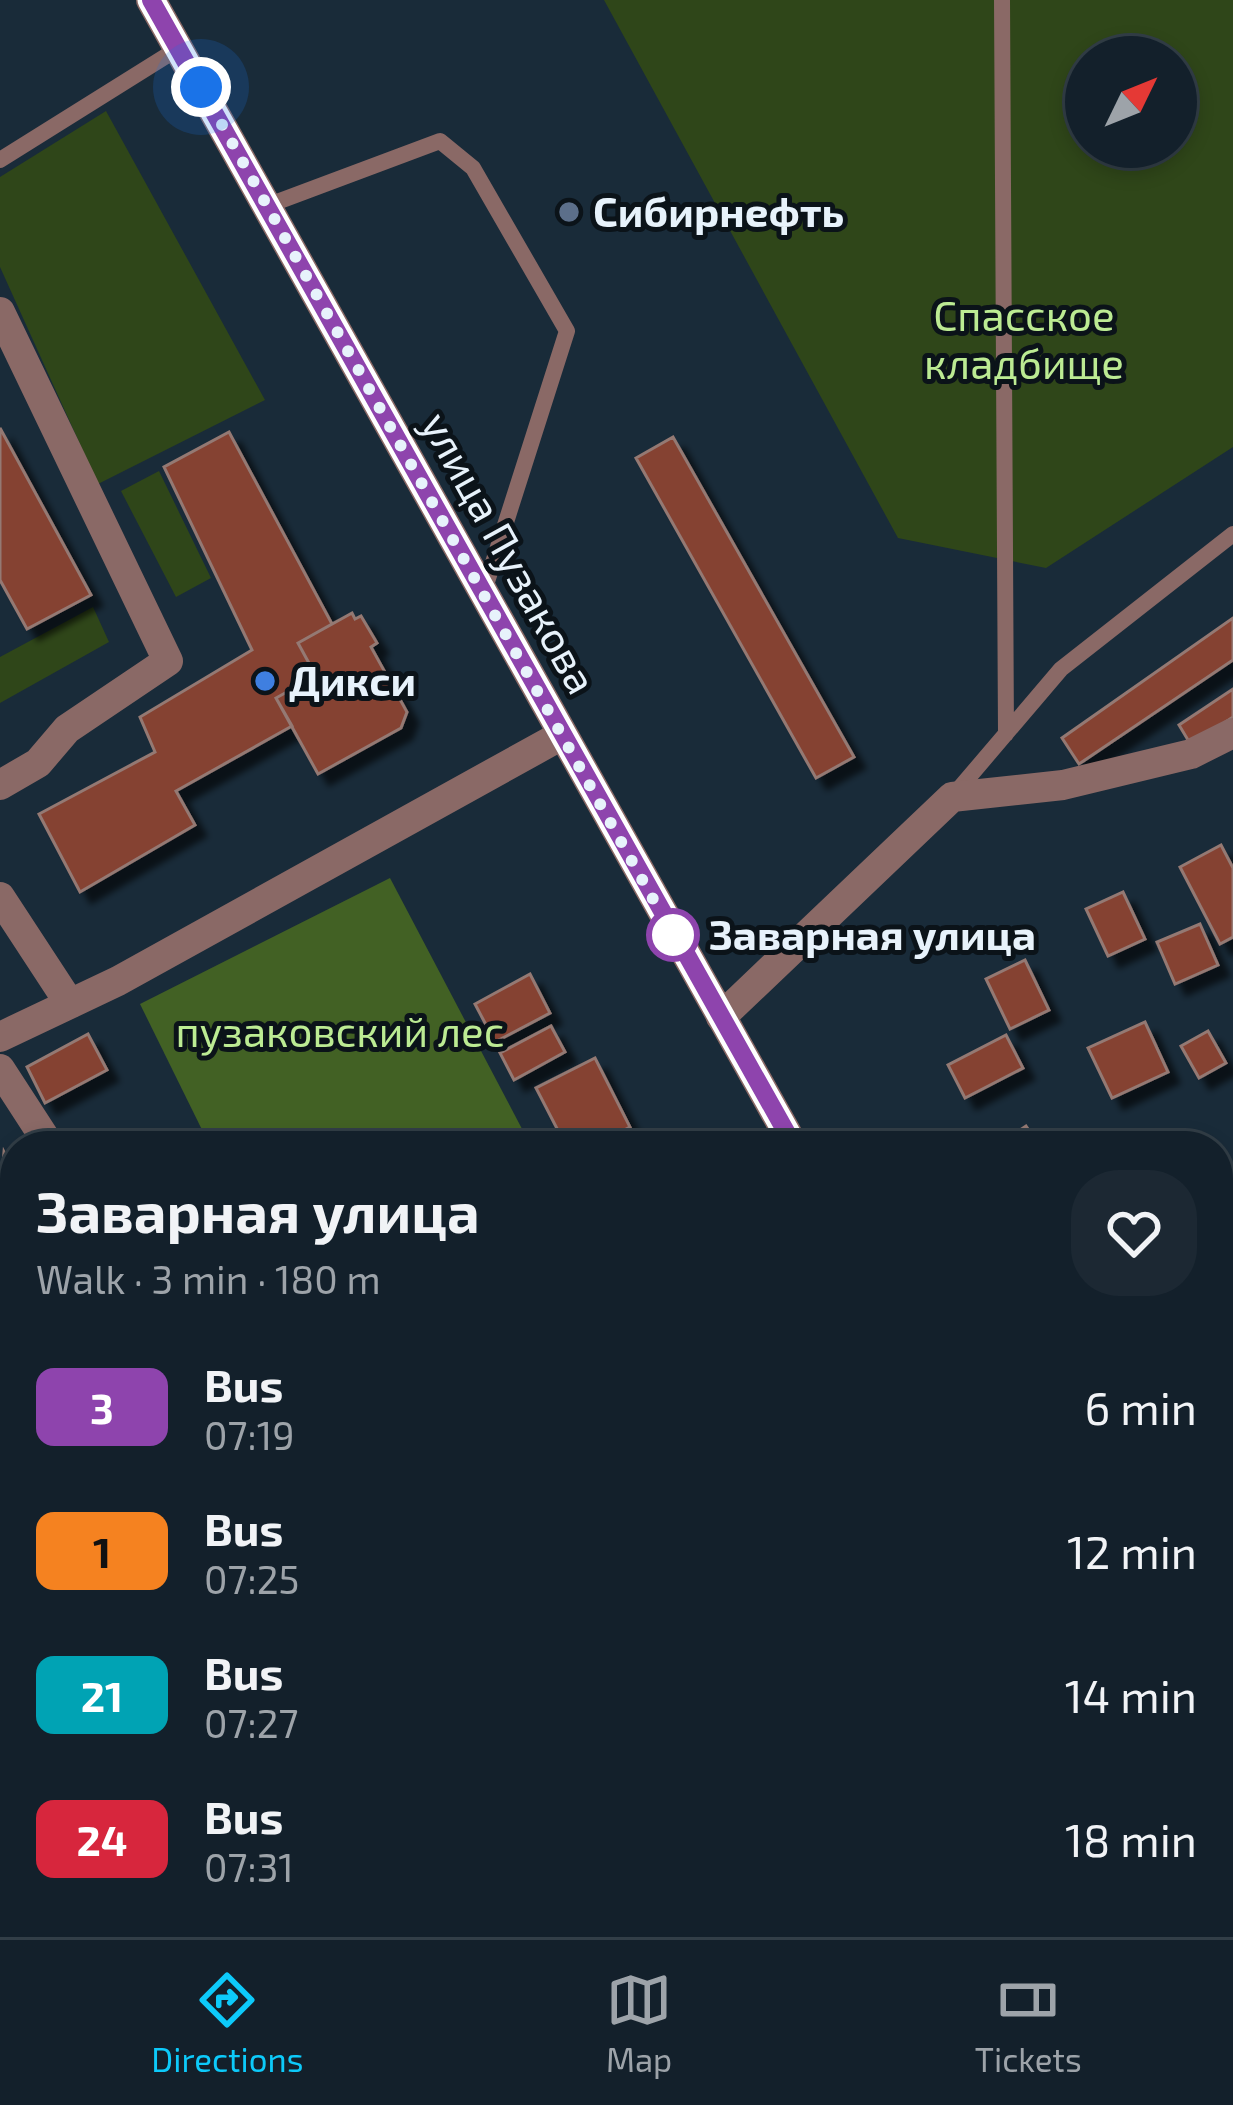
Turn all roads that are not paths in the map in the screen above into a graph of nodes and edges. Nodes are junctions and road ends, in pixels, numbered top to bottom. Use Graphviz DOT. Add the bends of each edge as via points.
graph roads {
  1 [pos="152,0"];
  2 [pos="1002,0"];
  3 [pos="178,48"];
  4 [pos="0,160"];
  5 [pos="269,205"];
  6 [pos="0,312"];
  7 [pos="1233,534"];
  8 [pos="484,592"];
  9 [pos="1233,733"];
  10 [pos="1006,734"];
  11 [pos="562,735"];
  12 [pos="0,785"];
  13 [pos="952,797"];
  14 [pos="0,897"];
  15 [pos="70,1004"];
  16 [pos="721,1017"];
  17 [pos="0,1036"];
  18 [pos="0,1069"];
  19 [pos="40,1131"];
  20 [pos="786,1131"];
  1 -- 3 [label="street, улица Пузакова"];
  2 -- 10 [label="lane"];
  3 -- 4 [label="lane"];
  3 -- 5 [label="street, улица Пузакова"];
  5 -- 8 [label="street, улица Пузакова"];
  5 -- 8 [label="lane" via="440,141 473,168 567,331"];
  6 -- 12 [label="street" via="168,662"];
  7 -- 10 [label="lane" via="1061,669"];
  8 -- 11 [label="street, улица Пузакова"];
  9 -- 13 [label="street" via="1191,754 1064,785"];
  10 -- 13 [label="lane"];
  11 -- 15 [label="street"];
  11 -- 16 [label="street, улица Пузакова"];
  13 -- 16 [label="street"];
  14 -- 15 [label="street"];
  15 -- 17 [label="street"];
  16 -- 20 [label="street, улица Пузакова"];
  18 -- 19 [label="street"];
}
